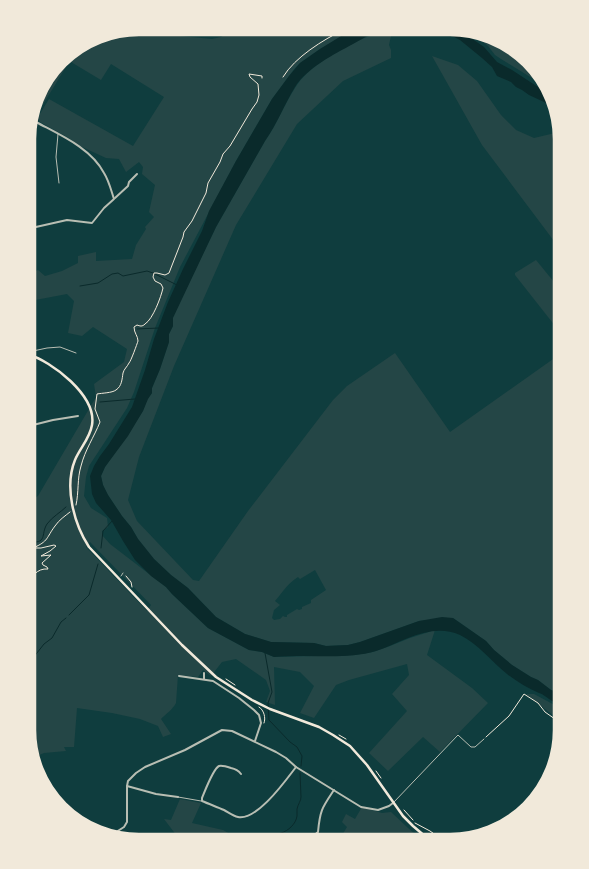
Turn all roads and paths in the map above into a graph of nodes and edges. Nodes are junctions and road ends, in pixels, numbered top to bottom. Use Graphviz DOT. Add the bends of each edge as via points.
graph roads {
  1 [pos="334,35"];
  2 [pos="283,77"];
  3 [pos="262,78"];
  4 [pos="36,122"];
  5 [pos="58,134"];
  6 [pos="136,174"];
  7 [pos="59,183"];
  8 [pos="114,199"];
  9 [pos="35,227"];
  10 [pos="35,351"];
  11 [pos="76,353"];
  12 [pos="35,357"];
  13 [pos="78,416"];
  14 [pos="35,425"];
  15 [pos="74,507"];
  16 [pos="35,548"];
  17 [pos="35,548"];
  18 [pos="35,574"];
  19 [pos="123,574"];
  20 [pos="121,576"];
  21 [pos="132,588"];
  22 [pos="204,673"];
  23 [pos="178,676"];
  24 [pos="221,676"];
  25 [pos="204,679"];
  26 [pos="239,688"];
  27 [pos="554,718"];
  28 [pos="335,732"];
  29 [pos="346,739"];
  30 [pos="484,739"];
  31 [pos="255,741"];
  32 [pos="296,766"];
  33 [pos="374,769"];
  34 [pos="241,774"];
  35 [pos="383,782"];
  36 [pos="127,786"];
  37 [pos="334,790"];
  38 [pos="178,797"];
  39 [pos="202,801"];
  40 [pos="394,802"];
  41 [pos="117,831"];
  42 [pos="318,832"];
  43 [pos="316,834"];
  44 [pos="422,834"];
  45 [pos="434,834"];
  1 -- 2 [label="path" via="314,47"];
  3 -- 15 [label="path" via="249,74 258,84 258,102 223,154 184,232 169,273 154,273 153,277 161,284 163,292 145,324 134,327 137,345 119,387 112,392 97,394 95,409 100,422 84,455"];
  4 -- 5 [label="street"];
  5 -- 7 [label="lane"];
  5 -- 8 [label="street" via="90,154 105,174"];
  6 -- 8 [label="street"];
  8 -- 9 [label="street" via="92,223 67,220"];
  10 -- 11 [label="lane" via="60,347"];
  12 -- 15 [label="main road" via="80,390 89,405 92,425 74,462 71,476"];
  13 -- 14 [label="street"];
  15 -- 16 [label="path" via="42,545"];
  15 -- 40 [label="main road" via="79,529 89,548 196,660 244,696 333,734 359,755"];
  17 -- 18 [label="path" via="56,546 41,556 52,555 42,563 48,569 43,568"];
  19 -- 20 [label="lane"];
  19 -- 21 [label="path"];
  22 -- 25 [label="street"];
  23 -- 25 [label="street"];
  24 -- 26 [label="path"];
  25 -- 31 [label="street" via="213,680 259,715 261,724"];
  27 -- 30 [label="path" via="524,694 508,716"];
  28 -- 29 [label="path"];
  30 -- 40 [label="lane" via="471,747 458,735"];
  31 -- 32 [label="street"];
  31 -- 36 [label="street" via="222,730 145,767 128,781"];
  32 -- 37 [label="street"];
  32 -- 39 [label="street" via="268,801 249,816 238,817"];
  33 -- 35 [label="path"];
  34 -- 39 [label="street" via="239,770 218,767"];
  36 -- 38 [label="street"];
  36 -- 41 [label="street" via="127,822"];
  37 -- 40 [label="street" via="361,806 378,810"];
  37 -- 42 [label="street" via="321,809"];
  38 -- 39 [label="lane"];
  40 -- 44 [label="main road"];
  40 -- 45 [label="path" via="416,824"];
  42 -- 43 [label="street"];
}
